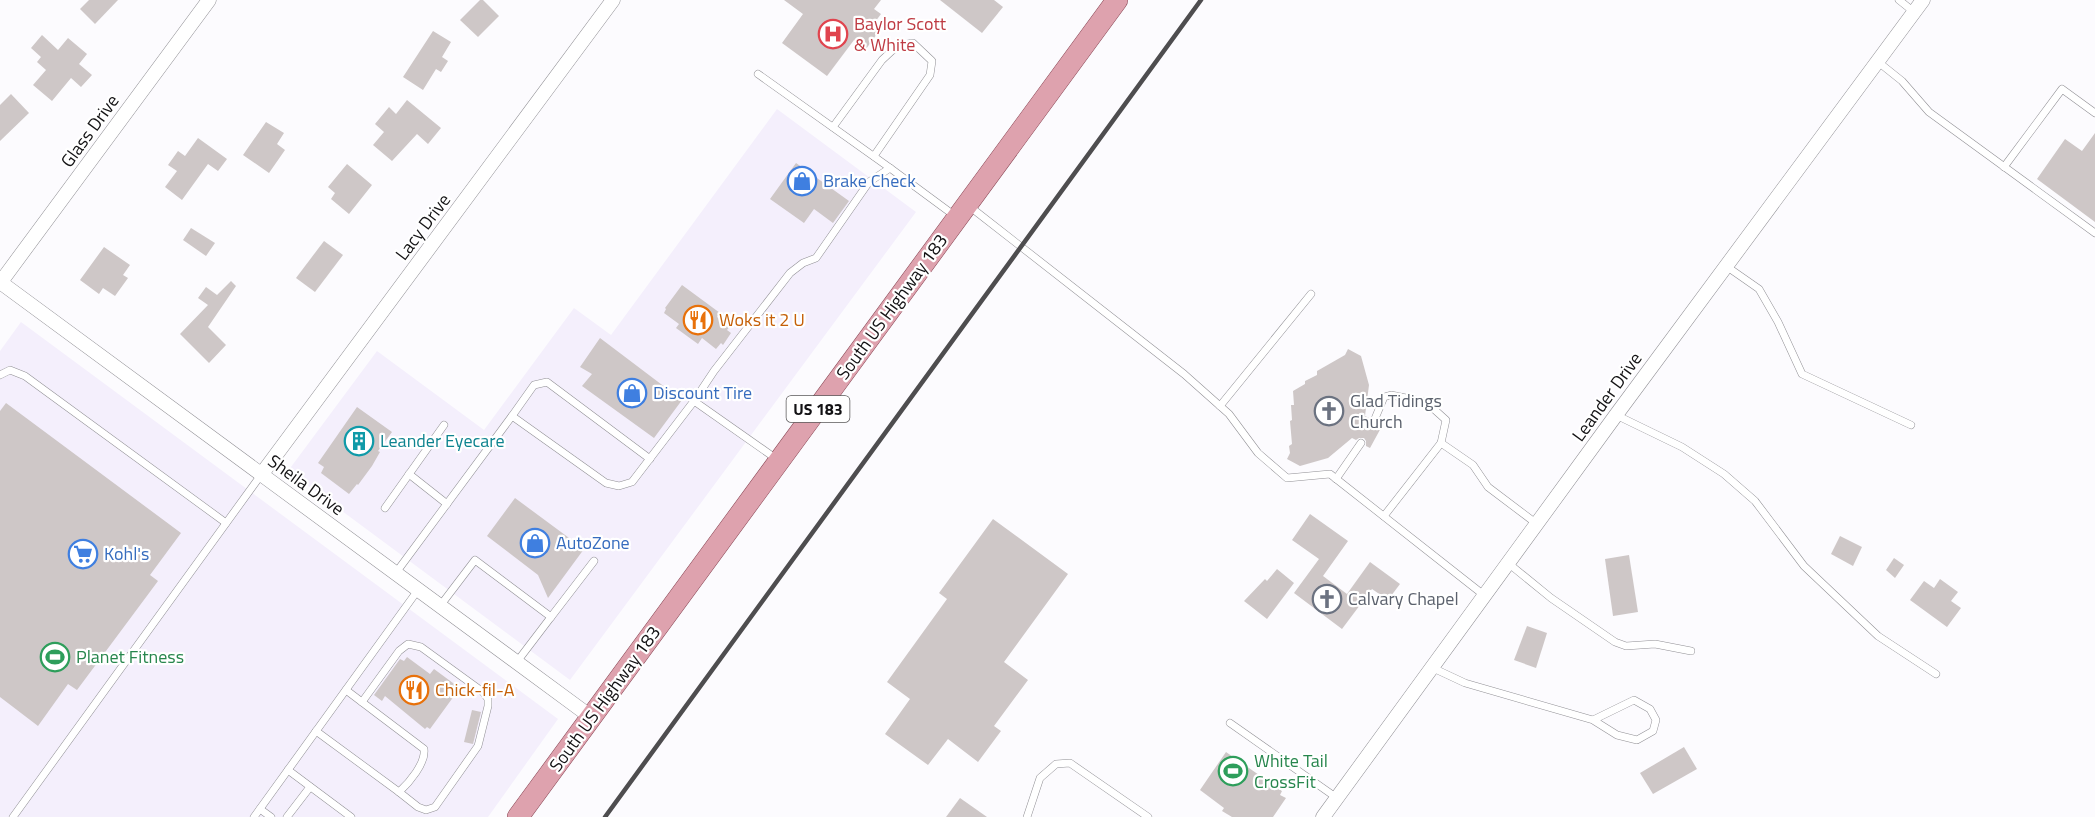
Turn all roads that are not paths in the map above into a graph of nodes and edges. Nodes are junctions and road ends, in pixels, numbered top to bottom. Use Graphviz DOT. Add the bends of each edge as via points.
graph roads {
  1 [pos="209,0"];
  2 [pos="613,0"];
  3 [pos="1117,0"];
  4 [pos="1899,0"];
  5 [pos="1923,0"];
  6 [pos="1914,12"];
  7 [pos="1877,61"];
  8 [pos="758,74"];
  9 [pos="2095,113"];
  10 [pos="833,128"];
  11 [pos="874,156"];
  12 [pos="2004,167"];
  13 [pos="890,168"];
  14 [pos="962,211"];
  15 [pos="2095,233"];
  16 [pos="1726,266"];
  17 [pos="0,283"];
  18 [pos="1311,294"];
  19 [pos="0,375"];
  20 [pos="694,401"];
  21 [pos="1220,406"];
  22 [pos="1616,415"];
  23 [pos="512,416"];
  24 [pos="1374,421"];
  25 [pos="444,425"];
  26 [pos="1911,425"];
  27 [pos="1361,443"];
  28 [pos="1441,443"];
  29 [pos="650,459"];
  30 [pos="780,461"];
  31 [pos="409,474"];
  32 [pos="261,475"];
  33 [pos="1336,479"];
  34 [pos="447,504"];
  35 [pos="385,508"];
  36 [pos="1384,516"];
  37 [pos="226,523"];
  38 [pos="1537,524"];
  39 [pos="594,561"];
  40 [pos="1508,563"];
  41 [pos="395,574"];
  42 [pos="418,590"];
  43 [pos="1485,596"];
  44 [pos="440,606"];
  45 [pos="551,617"];
  46 [pos="1691,651"];
  47 [pos="516,663"];
  48 [pos="1433,668"];
  49 [pos="1936,675"];
  50 [pos="346,690"];
  51 [pos="362,702"];
  52 [pos="591,717"];
  53 [pos="1593,720"];
  54 [pos="1230,723"];
  55 [pos="316,731"];
  56 [pos="288,770"];
  57 [pos="310,787"];
  58 [pos="399,792"];
  59 [pos="1337,798"];
  60 [pos="260,809"];
  61 [pos="13,817"];
  62 [pos="254,817"];
  63 [pos="271,817"];
  64 [pos="287,817"];
  65 [pos="351,817"];
  66 [pos="518,817"];
  67 [pos="1027,817"];
  68 [pos="1148,817"];
  69 [pos="1323,817"];
  1 -- 17 [label="street, Glass Drive"];
  2 -- 32 [label="street, Lacy Drive"];
  3 -- 14 [label="main road, South US Highway 183 / US 183"];
  4 -- 6 [label="lane"];
  5 -- 6 [label="street, Leander Drive"];
  6 -- 7 [label="street, Leander Drive"];
  7 -- 12 [label="lane" via="1902,81 1929,112"];
  7 -- 16 [label="street, Leander Drive"];
  8 -- 10 [label="lane"];
  9 -- 12 [label="lane" via="2062,89"];
  10 -- 11 [label="lane"];
  10 -- 11 [label="lane" via="882,60 897,46 913,44 932,61 930,75"];
  11 -- 13 [label="lane"];
  12 -- 15 [label="lane"];
  13 -- 14 [label="lane"];
  13 -- 20 [label="lane" via="868,182 816,258 790,273"];
  14 -- 21 [label="lane" via="1184,374"];
  14 -- 30 [label="main road, South US Highway 183 / US 183"];
  16 -- 22 [label="street, Leander Drive"];
  16 -- 26 [label="lane" via="1759,289 1802,374"];
  17 -- 32 [label="street, Sheila Drive"];
  18 -- 21 [label="lane"];
  19 -- 37 [label="lane" via="10,370 25,376"];
  20 -- 29 [label="lane"];
  20 -- 30 [label="lane"];
  21 -- 33 [label="lane" via="1258,453 1287,478 1330,474"];
  22 -- 38 [label="street, Leander Drive"];
  22 -- 49 [label="lane" via="1682,447 1724,474 1755,501 1804,566 1878,636"];
  23 -- 29 [label="lane" via="606,483 619,486 632,482"];
  23 -- 29 [label="lane" via="534,385 547,382"];
  23 -- 34 [label="lane"];
  24 -- 28 [label="lane" via="1384,397 1426,402 1446,420"];
  25 -- 31 [label="lane"];
  27 -- 33 [label="lane"];
  28 -- 36 [label="lane"];
  28 -- 38 [label="lane" via="1473,465 1488,487"];
  30 -- 52 [label="main road, South US Highway 183 / US 183"];
  31 -- 34 [label="lane"];
  31 -- 35 [label="lane"];
  32 -- 37 [label="lane"];
  32 -- 41 [label="street, Sheila Drive"];
  33 -- 36 [label="lane"];
  34 -- 41 [label="lane"];
  36 -- 43 [label="lane"];
  37 -- 61 [label="lane"];
  38 -- 40 [label="street, Leander Drive"];
  39 -- 45 [label="lane"];
  40 -- 43 [label="street, Leander Drive"];
  40 -- 46 [label="lane" via="1615,642"];
  41 -- 42 [label="street, Sheila Drive"];
  42 -- 44 [label="street, Sheila Drive"];
  42 -- 50 [label="lane"];
  43 -- 48 [label="street, Leander Drive"];
  44 -- 45 [label="lane" via="475,560"];
  44 -- 47 [label="street, Sheila Drive"];
  45 -- 47 [label="lane"];
  47 -- 52 [label="street, Sheila Drive"];
  48 -- 53 [label="lane" via="1465,683"];
  48 -- 59 [label="street, Leander Drive"];
  50 -- 51 [label="lane"];
  50 -- 55 [label="lane"];
  51 -- 58 [label="lane" via="424,749 422,762"];
  51 -- 58 [label="lane" via="408,644 421,647 488,699 478,746 435,807 418,807"];
  52 -- 66 [label="main road, South US Highway 183 / US 183"];
  53 -- 53 [label="lane" via="1617,735 1637,740 1653,731 1656,720 1650,710 1634,700"];
  54 -- 59 [label="lane"];
  55 -- 56 [label="lane"];
  55 -- 58 [label="lane"];
  56 -- 57 [label="lane"];
  56 -- 60 [label="lane"];
  57 -- 64 [label="lane"];
  57 -- 65 [label="lane"];
  59 -- 69 [label="street, Leander Drive"];
  60 -- 62 [label="lane"];
  60 -- 63 [label="lane"];
  67 -- 68 [label="lane" via="1040,778 1056,764 1070,763"];
}
